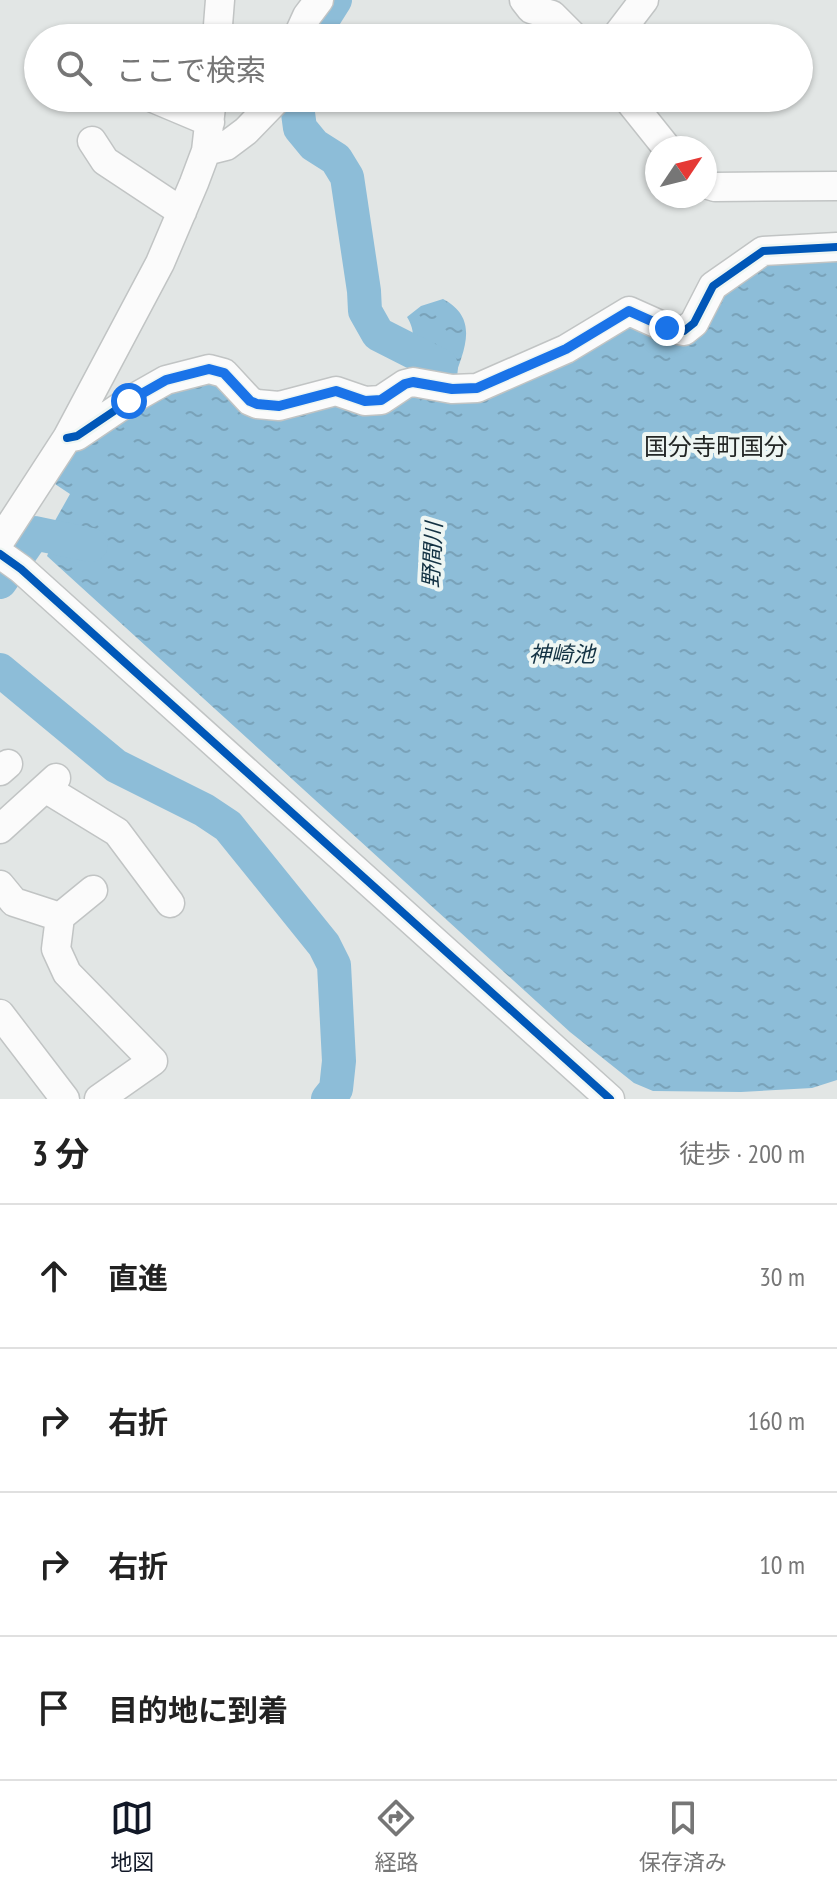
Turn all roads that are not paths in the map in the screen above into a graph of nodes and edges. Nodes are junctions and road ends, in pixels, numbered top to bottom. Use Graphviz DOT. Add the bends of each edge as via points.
graph roads {
  1 [pos="319,0"];
  2 [pos="524,0"];
  3 [pos="644,0"];
  4 [pos="218,1"];
  5 [pos="217,24"];
  6 [pos="303,24"];
  7 [pos="561,24"];
  8 [pos="626,24"];
  9 [pos="211,112"];
  10 [pos="264,112"];
  11 [pos="638,112"];
  12 [pos="657,136"];
  13 [pos="92,141"];
  14 [pos="206,151"];
  15 [pos="837,186"];
  16 [pos="717,187"];
  17 [pos="182,212"];
  18 [pos="837,247"];
  19 [pos="67,438"];
  20 [pos="6,541"];
  21 [pos="0,829"];
  22 [pos="0,885"];
  23 [pos="93,890"];
  24 [pos="170,903"];
  25 [pos="60,917"];
  26 [pos="0,1014"];
  27 [pos="65,1099"];
  28 [pos="99,1099"];
  29 [pos="610,1099"];
  1 -- 6 [label="street"];
  2 -- 7 [label="street"];
  3 -- 8 [label="street"];
  4 -- 5 [label="street"];
  9 -- 14 [label="street"];
  10 -- 14 [label="street" via="226,146"];
  11 -- 12 [label="street"];
  13 -- 17 [label="street" via="105,161"];
  14 -- 17 [label="street"];
  15 -- 16 [label="street"];
  17 -- 19 [label="street"];
  18 -- 19 [label="street" via="763,251 713,286 694,323 684,331 629,311 566,349 477,388 413,382 381,400 365,401 336,391 279,406 250,401 224,373 209,369 166,380"];
  19 -- 20 [label="street"];
  20 -- 29 [label="street"];
  21 -- 24 [label="street" via="51,783 117,832"];
  22 -- 25 [label="street" via="14,902"];
  23 -- 25 [label="street"];
  25 -- 28 [label="street" via="56,949 67,973 153,1061"];
  26 -- 27 [label="street"];
}
